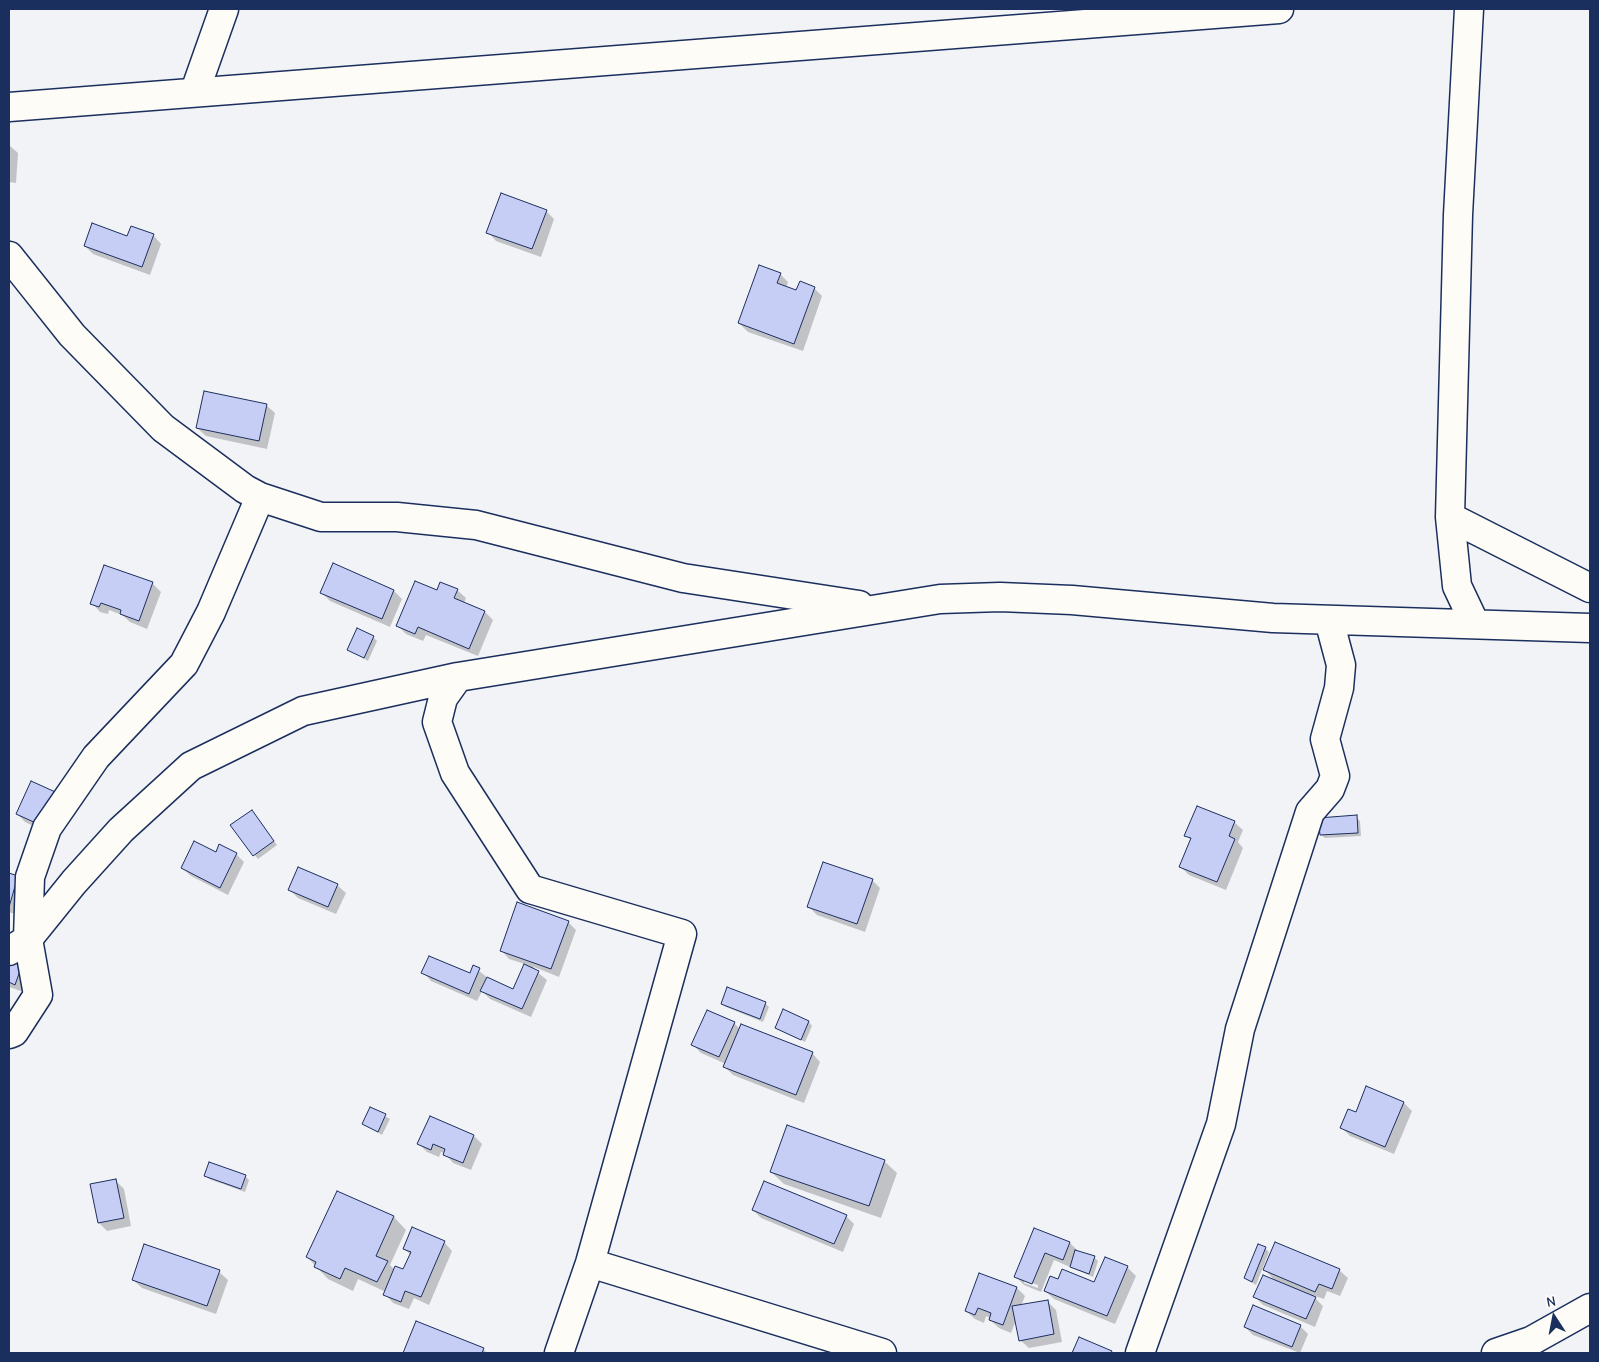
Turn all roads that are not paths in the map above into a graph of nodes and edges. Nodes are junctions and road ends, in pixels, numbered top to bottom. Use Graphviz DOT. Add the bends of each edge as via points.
graph roads {
  1 [pos="224,9"];
  2 [pos="1279,9"];
  3 [pos="1469,9"];
  4 [pos="195,91"];
  5 [pos="9,107"];
  6 [pos="9,256"];
  7 [pos="260,497"];
  8 [pos="1450,517"];
  9 [pos="1590,588"];
  10 [pos="886,609"];
  11 [pos="1329,620"];
  12 [pos="1475,624"];
  13 [pos="1590,628"];
  14 [pos="458,677"];
  15 [pos="18,945"];
  16 [pos="9,1034"];
  17 [pos="590,1263"];
  18 [pos="1590,1308"];
  19 [pos="559,1353"];
  20 [pos="882,1353"];
  21 [pos="1140,1353"];
  22 [pos="1496,1353"];
  1 -- 4 [label="street"];
  2 -- 4 [label="street"];
  3 -- 8 [label="street" via="1458,215"];
  4 -- 5 [label="street"];
  6 -- 7 [label="street" via="72,336 163,428"];
  7 -- 10 [label="street" via="321,517 397,517 476,525 683,578"];
  7 -- 15 [label="street" via="211,612 184,664 96,757 47,828 30,877"];
  8 -- 9 [label="street"];
  8 -- 12 [label="street" via="1457,586"];
  10 -- 11 [label="street" via="940,600 1000,597"];
  10 -- 14 [label="street"];
  11 -- 12 [label="street"];
  11 -- 21 [label="street" via="1341,665 1339,688 1325,739 1335,776 1330,789 1310,812 1240,1029 1221,1124"];
  12 -- 13 [label="street"];
  14 -- 15 [label="street" via="302,712 191,766 122,830"];
  14 -- 17 [label="street" via="443,698 437,722 455,773 530,889 682,934"];
  15 -- 16 [label="street" via="38,995 14,1032"];
  17 -- 19 [label="street"];
  17 -- 20 [label="street"];
  18 -- 22 [label="street" via="1531,1341"];
}
